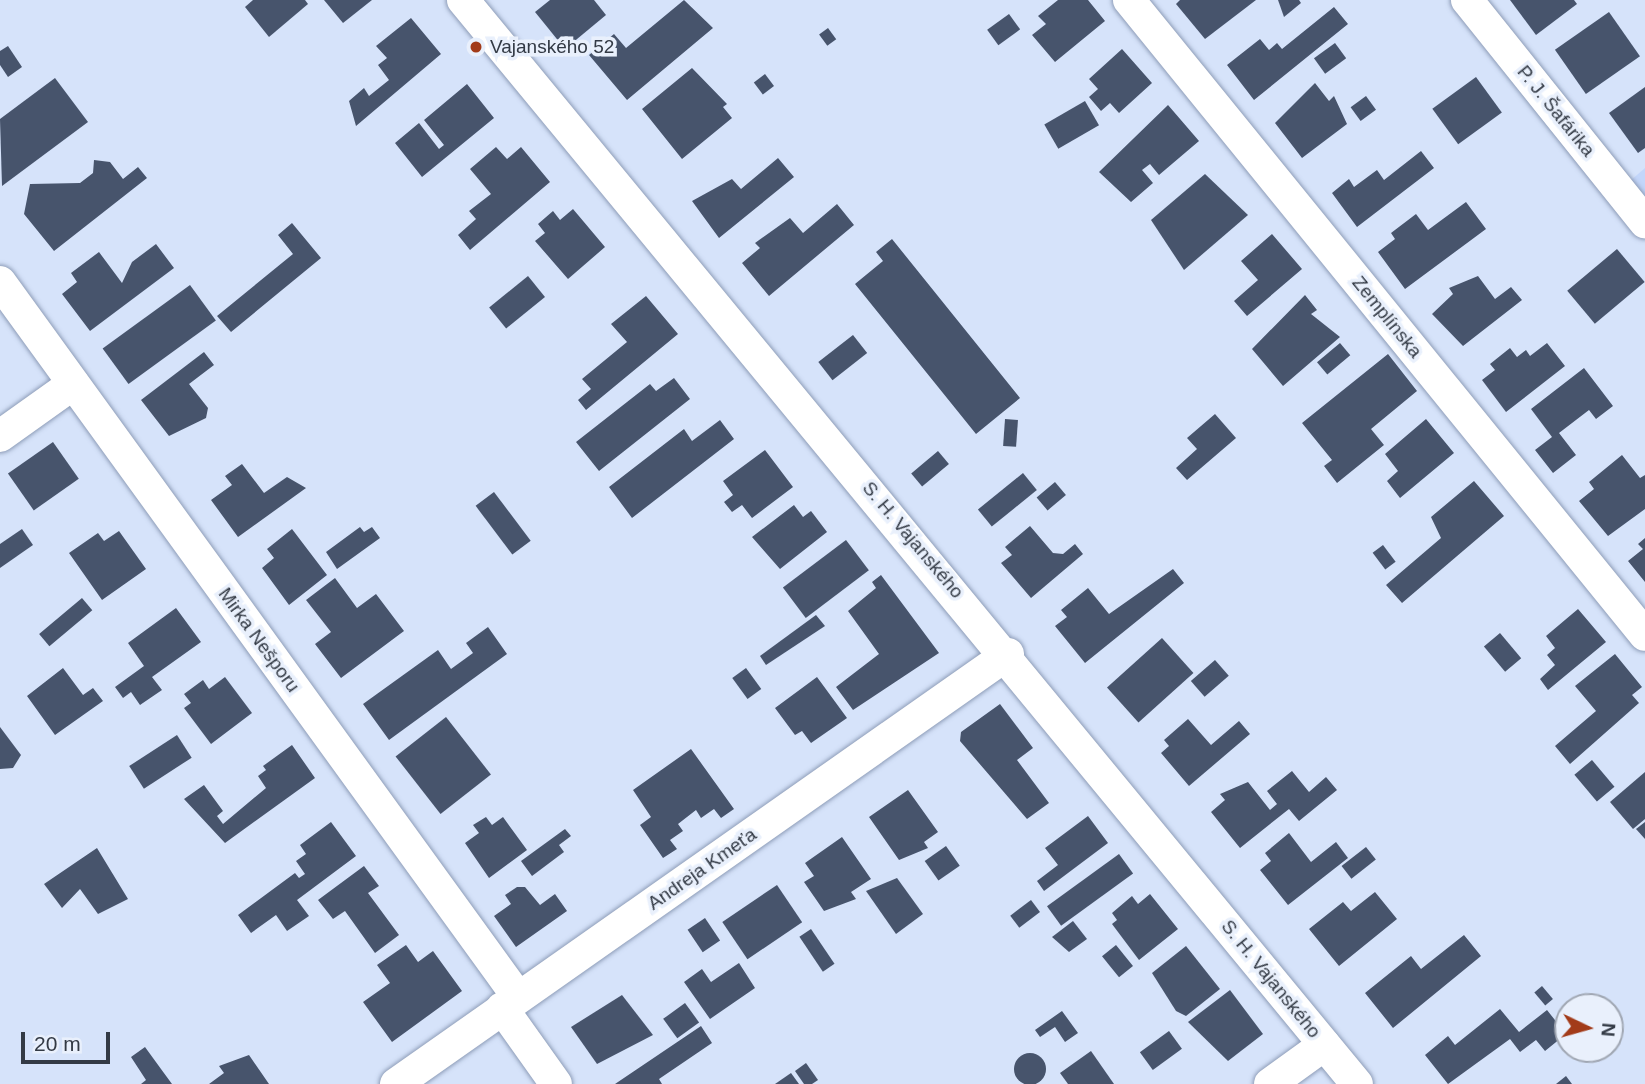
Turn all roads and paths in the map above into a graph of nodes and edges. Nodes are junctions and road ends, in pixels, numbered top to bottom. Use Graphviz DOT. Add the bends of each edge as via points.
graph roads {
  1 [pos="463,0"];
  2 [pos="1129,0"];
  3 [pos="1467,0"];
  4 [pos="1645,222"];
  5 [pos="0,282"];
  6 [pos="73,384"];
  7 [pos="0,436"];
  8 [pos="1645,635"];
  9 [pos="1008,654"];
  10 [pos="510,1003"];
  11 [pos="1324,1045"];
  12 [pos="396,1084"];
  13 [pos="556,1084"];
  14 [pos="1270,1084"];
  15 [pos="1357,1084"];
  1 -- 9 [label="street, S. H. Vajanského"];
  2 -- 8 [label="street, Zemplínska"];
  3 -- 4 [label="street, P. J. Šafárika"];
  5 -- 6 [label="street, Mirka Nešporu"];
  6 -- 7 [label="street"];
  6 -- 10 [label="street, Mirka Nešporu"];
  9 -- 10 [label="street, Andreja Kmeťa"];
  9 -- 11 [label="street, S. H. Vajanského"];
  10 -- 12 [label="street, Andreja Kmeťa"];
  10 -- 13 [label="street, Mirka Nešporu"];
  11 -- 14 [label="street"];
  11 -- 15 [label="street, S. H. Vajanského"];
}
